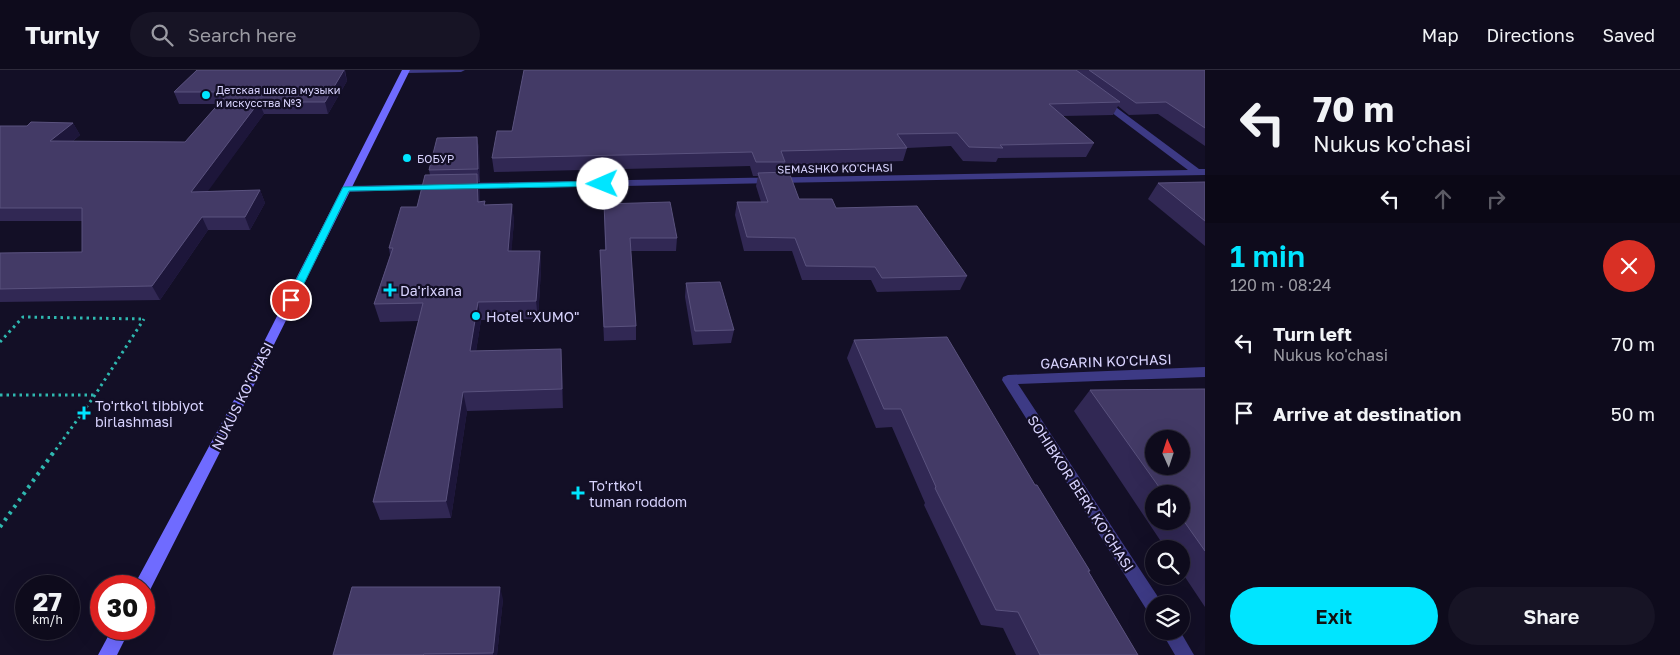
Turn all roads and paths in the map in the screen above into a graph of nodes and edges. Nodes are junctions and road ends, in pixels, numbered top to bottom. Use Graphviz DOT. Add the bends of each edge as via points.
graph roads {
  1 [pos="461,70"];
  2 [pos="406,71"];
  3 [pos="1098,98"];
  4 [pos="1202,174"];
  5 [pos="346,189"];
  6 [pos="0,342"];
  7 [pos="1205,372"];
  8 [pos="1008,380"];
  9 [pos="0,395"];
  10 [pos="95,395"];
  11 [pos="0,527"];
  12 [pos="149,575"];
  13 [pos="1147,595"];
  14 [pos="115,640"];
  15 [pos="1176,640"];
  16 [pos="107,655"];
  17 [pos="1185,655"];
  1 -- 2 [label="street"];
  2 -- 5 [label="main road, NUKUS KO'CHASI"];
  3 -- 4 [label="street"];
  4 -- 5 [label="street, SEMASHKO KO'CHASI"];
  5 -- 12 [label="main road, NUKUS KO'CHASI"];
  6 -- 10 [label="path" via="23,317 144,319"];
  7 -- 8 [label="street, GAGARIN KO'CHASI"];
  8 -- 13 [label="street, SOHIBKOR BERK KO'CHASI"];
  9 -- 10 [label="path"];
  10 -- 11 [label="path"];
  14 -- 16 [label="main road"];
  15 -- 17 [label="street"];
}
